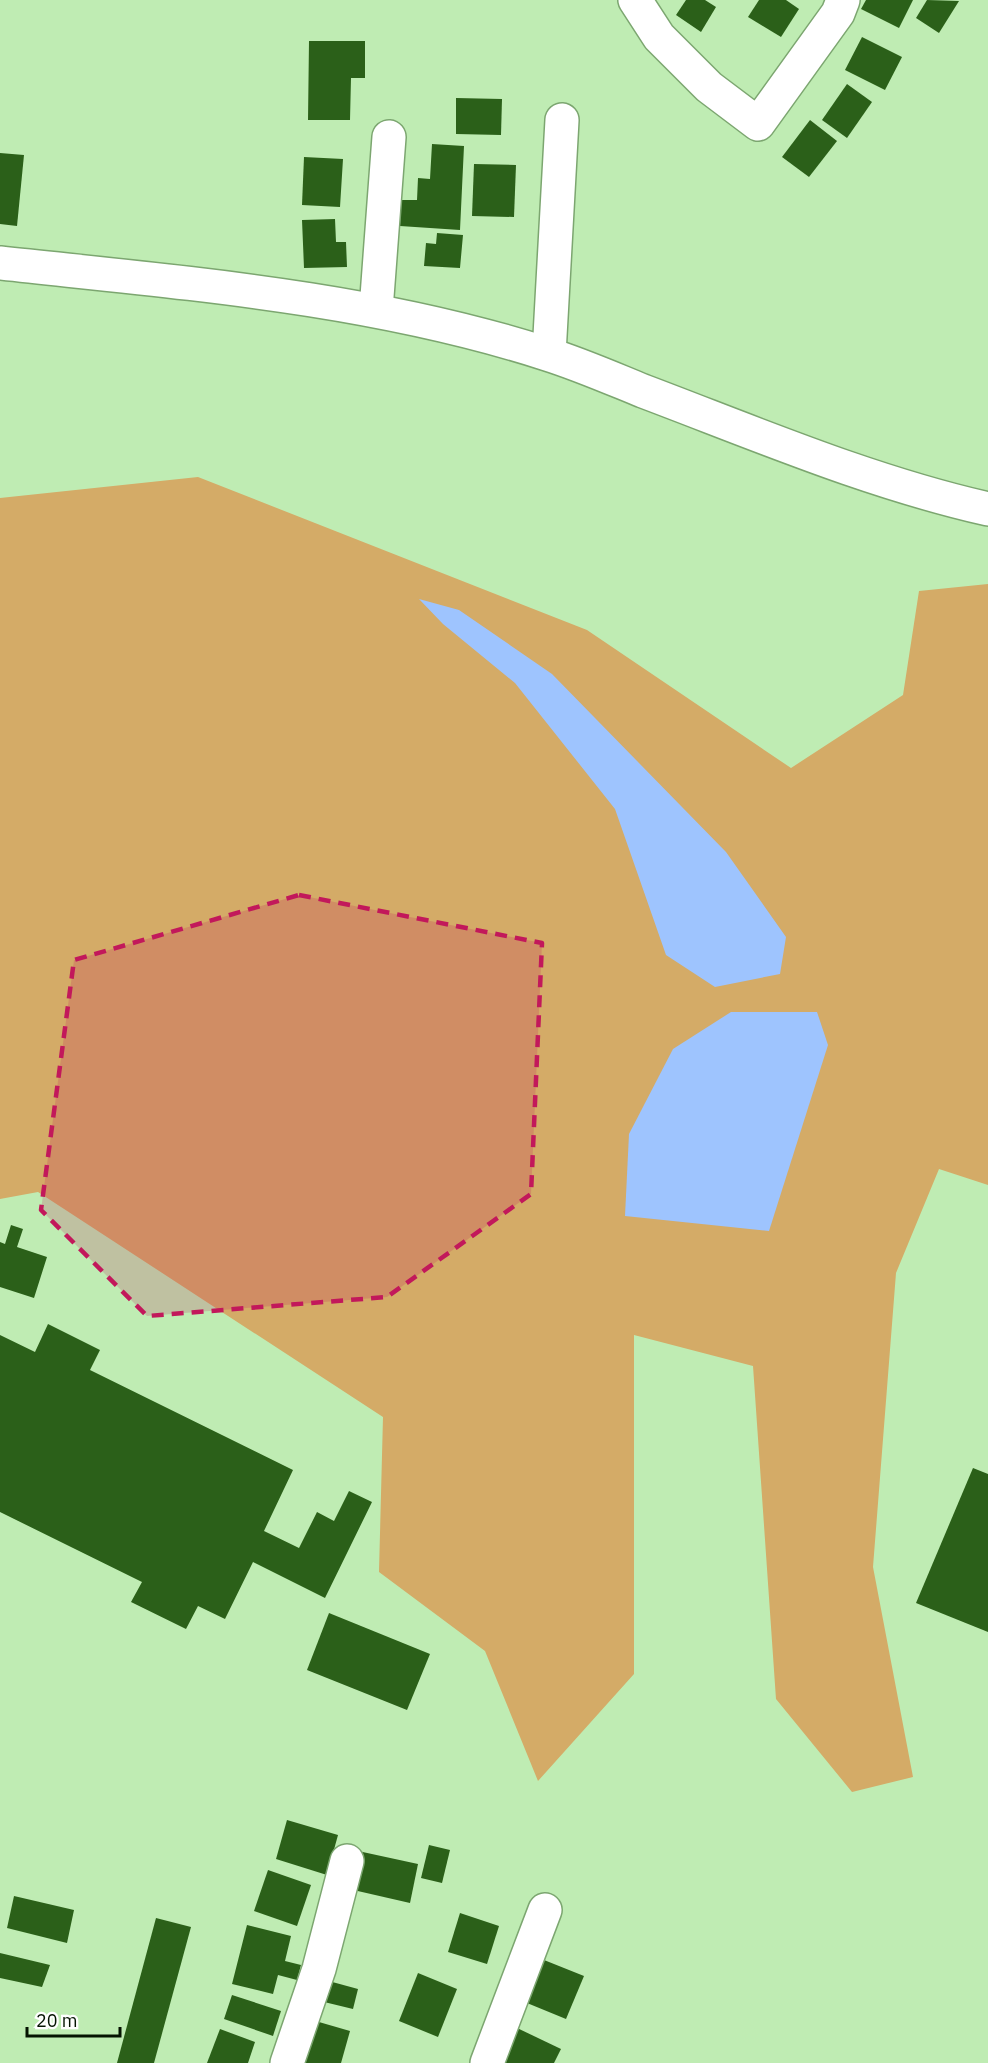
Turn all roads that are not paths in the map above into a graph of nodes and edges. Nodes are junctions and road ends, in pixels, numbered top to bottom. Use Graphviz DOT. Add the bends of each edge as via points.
graph roads {
  1 [pos="635,0"];
  2 [pos="843,0"];
  3 [pos="562,120"];
  4 [pos="389,136"];
  5 [pos="0,263"];
  6 [pos="376,310"];
  7 [pos="549,354"];
  8 [pos="988,509"];
  9 [pos="347,1861"];
  10 [pos="545,1910"];
  11 [pos="287,2063"];
  12 [pos="487,2063"];
  1 -- 2 [label="street" via="658,37 709,87 758,124 838,13"];
  3 -- 7 [label="street"];
  4 -- 6 [label="street"];
  5 -- 6 [label="street"];
  6 -- 7 [label="street"];
  7 -- 8 [label="street" via="869,477"];
  9 -- 11 [label="street" via="319,1969"];
  10 -- 12 [label="street"];
}
